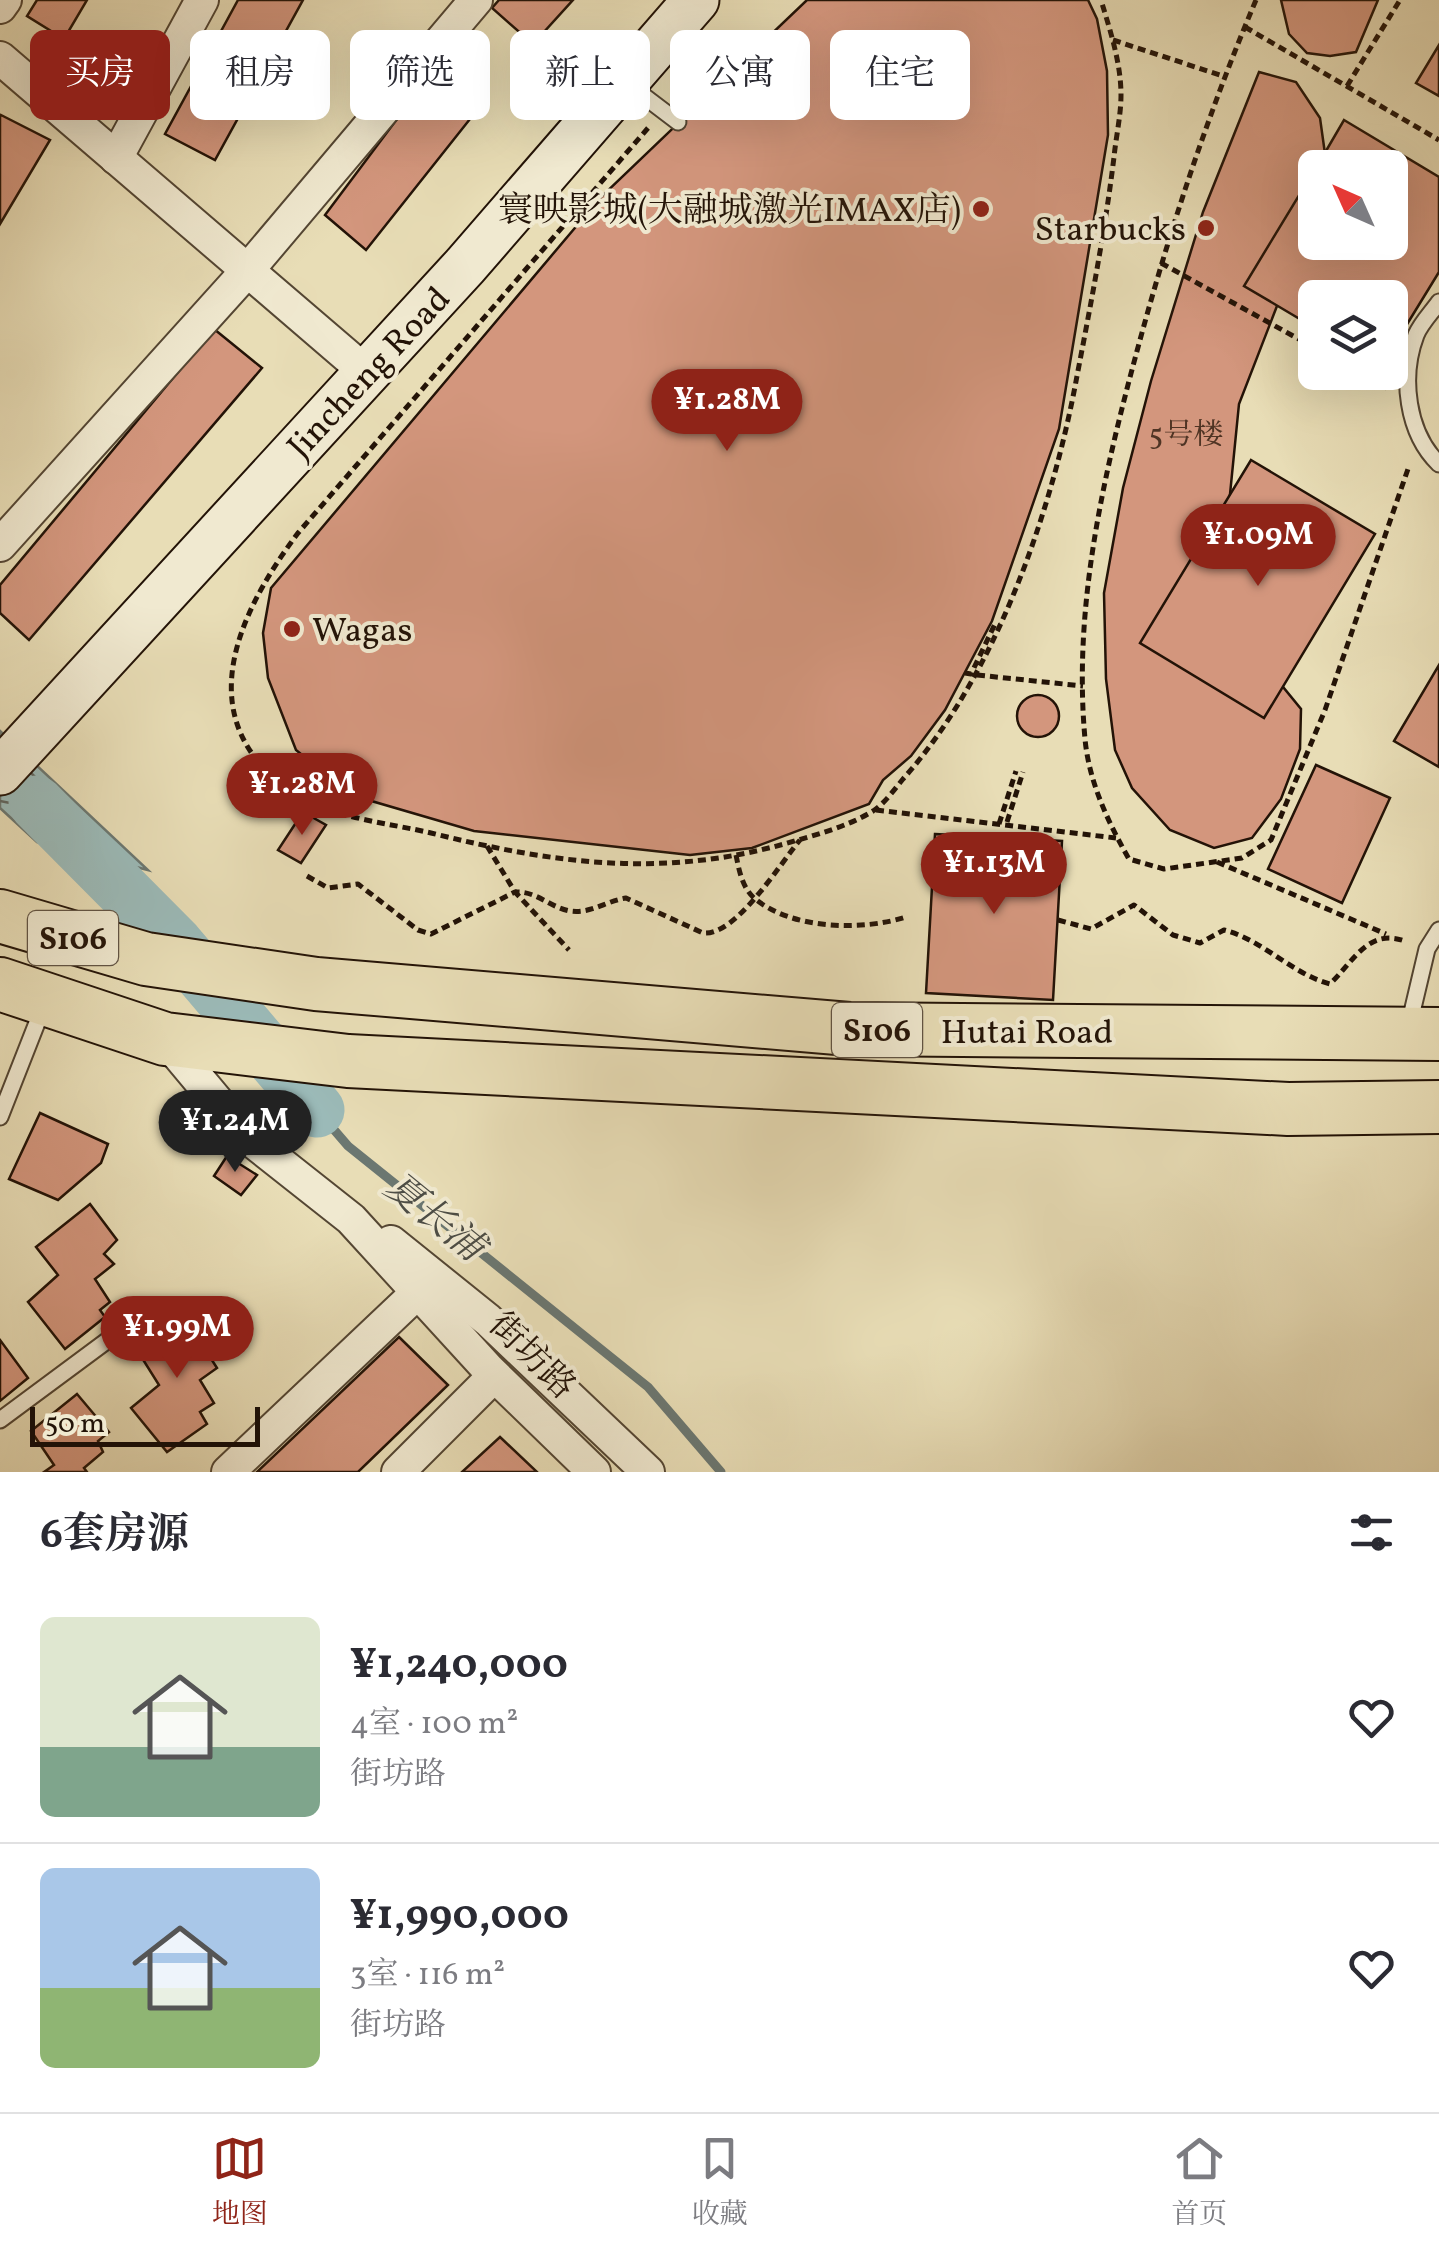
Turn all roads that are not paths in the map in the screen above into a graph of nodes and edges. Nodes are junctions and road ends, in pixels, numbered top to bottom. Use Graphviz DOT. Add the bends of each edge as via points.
graph roads {
  1 [pos="5,0"];
  2 [pos="202,0"];
  3 [pos="476,0"];
  4 [pos="696,0"];
  5 [pos="0,7"];
  6 [pos="650,53"];
  7 [pos="0,58"];
  8 [pos="650,101"];
  9 [pos="591,120"];
  10 [pos="678,122"];
  11 [pos="116,158"];
  12 [pos="247,270"];
  13 [pos="1439,302"];
  14 [pos="367,373"];
  15 [pos="1439,464"];
  16 [pos="0,545"];
  17 [pos="0,772"];
  18 [pos="0,916"];
  19 [pos="1439,930"];
  20 [pos="23,992"];
  21 [pos="1423,1034"];
  22 [pos="165,1039"];
  23 [pos="1439,1107"];
  24 [pos="0,1117"];
  25 [pos="352,1219"];
  26 [pos="418,1292"];
  27 [pos="143,1314"];
  28 [pos="494,1376"];
  29 [pos="0,1420"];
  30 [pos="228,1472"];
  31 [pos="398,1472"];
  32 [pos="594,1472"];
  33 [pos="648,1472"];
  1 -- 5 [label="street"];
  2 -- 11 [label="street"];
  3 -- 12 [label="street"];
  4 -- 6 [label="street, Jincheng Road"];
  7 -- 11 [label="street"];
  8 -- 10 [label="lane"];
  9 -- 14 [label="street, Jincheng Road"];
  11 -- 12 [label="street"];
  12 -- 14 [label="street"];
  12 -- 16 [label="street"];
  13 -- 15 [label="lane" via="1417,333 1408,400 1419,437"];
  14 -- 17 [label="street, Jincheng Road"];
  18 -- 21 [label="main road, Hutai Road / S106" via="146,959 316,984 849,1029"];
  19 -- 21 [label="lane" via="1427,949"];
  20 -- 22 [label="main road, S106"];
  20 -- 24 [label="lane"];
  22 -- 23 [label="main road, Hutai Road / S106" via="348,1061 1288,1110"];
  22 -- 25 [label="street, 街坊路" via="246,1136"];
  25 -- 26 [label="street, 街坊路"];
  25 -- 33 [label="street" via="406,1251 475,1309"];
  26 -- 28 [label="street, 街坊路"];
  26 -- 30 [label="street"];
  27 -- 29 [label="lane"];
  28 -- 31 [label="street"];
  28 -- 32 [label="street, 街坊路"];
}
